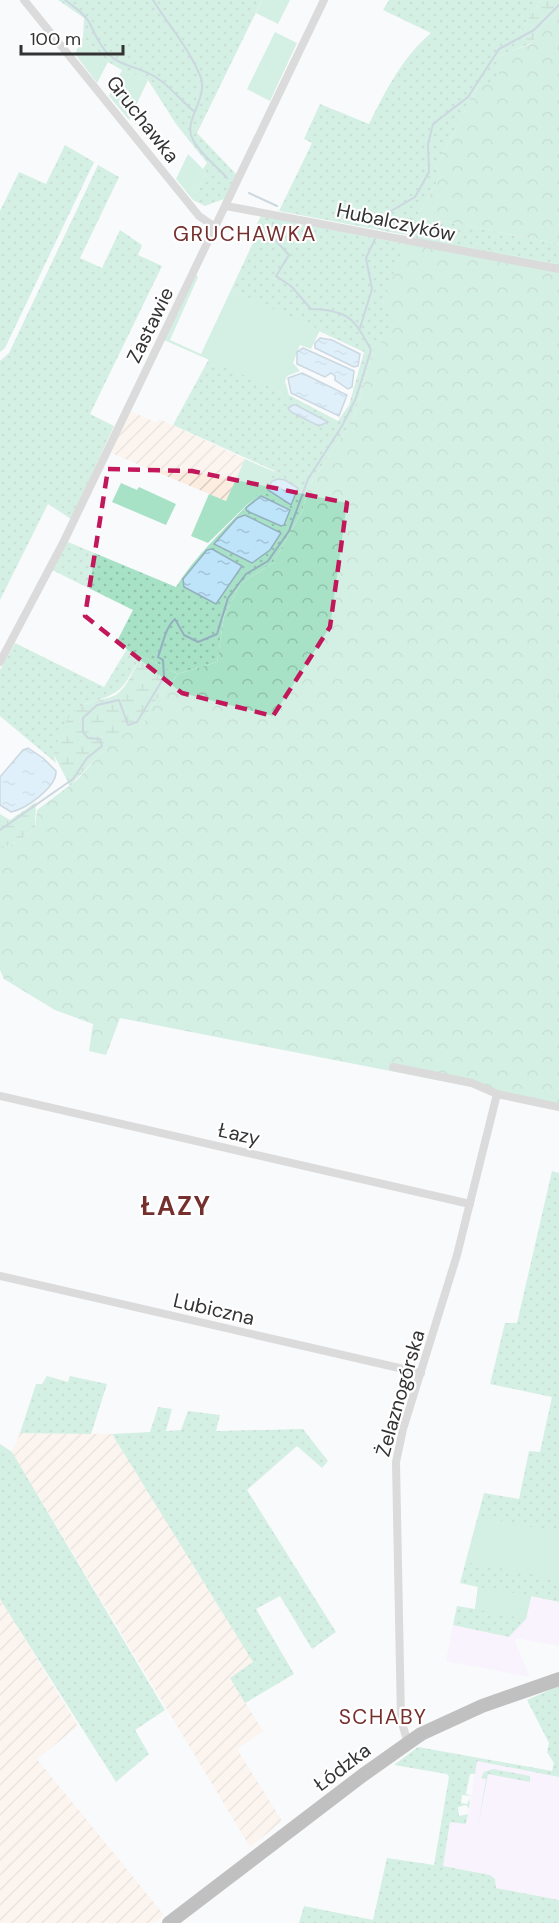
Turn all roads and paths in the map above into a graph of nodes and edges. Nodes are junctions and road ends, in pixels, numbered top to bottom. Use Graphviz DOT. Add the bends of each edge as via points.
graph roads {
  1 [pos="24,0"];
  2 [pos="324,0"];
  3 [pos="226,206"];
  4 [pos="215,227"];
  5 [pos="559,269"];
  6 [pos="0,662"];
  7 [pos="393,1067"];
  8 [pos="497,1094"];
  9 [pos="0,1096"];
  10 [pos="559,1107"];
  11 [pos="470,1204"];
  12 [pos="0,1276"];
  13 [pos="421,1373"];
  14 [pos="559,1679"];
  15 [pos="408,1743"];
  16 [pos="169,1923"];
  1 -- 4 [label="street, Gruchawka" via="199,216"];
  2 -- 3 [label="street, Zastawie"];
  3 -- 4 [label="street, Zastawie"];
  3 -- 5 [label="street, Hubalczyków"];
  4 -- 6 [label="street, Zastawie" via="64,541"];
  7 -- 8 [label="street" via="472,1083"];
  8 -- 10 [label="street"];
  8 -- 11 [label="street, Żelaznogórska"];
  9 -- 11 [label="street, Łazy"];
  11 -- 13 [label="street, Żelaznogórska"];
  12 -- 13 [label="street, Lubiczna"];
  13 -- 15 [label="street, Żelaznogórska" via="400,1441 394,1483 402,1727"];
  14 -- 15 [label="main road, Łódzka" via="466,1712"];
  15 -- 16 [label="main road, Łódzka"];
}
